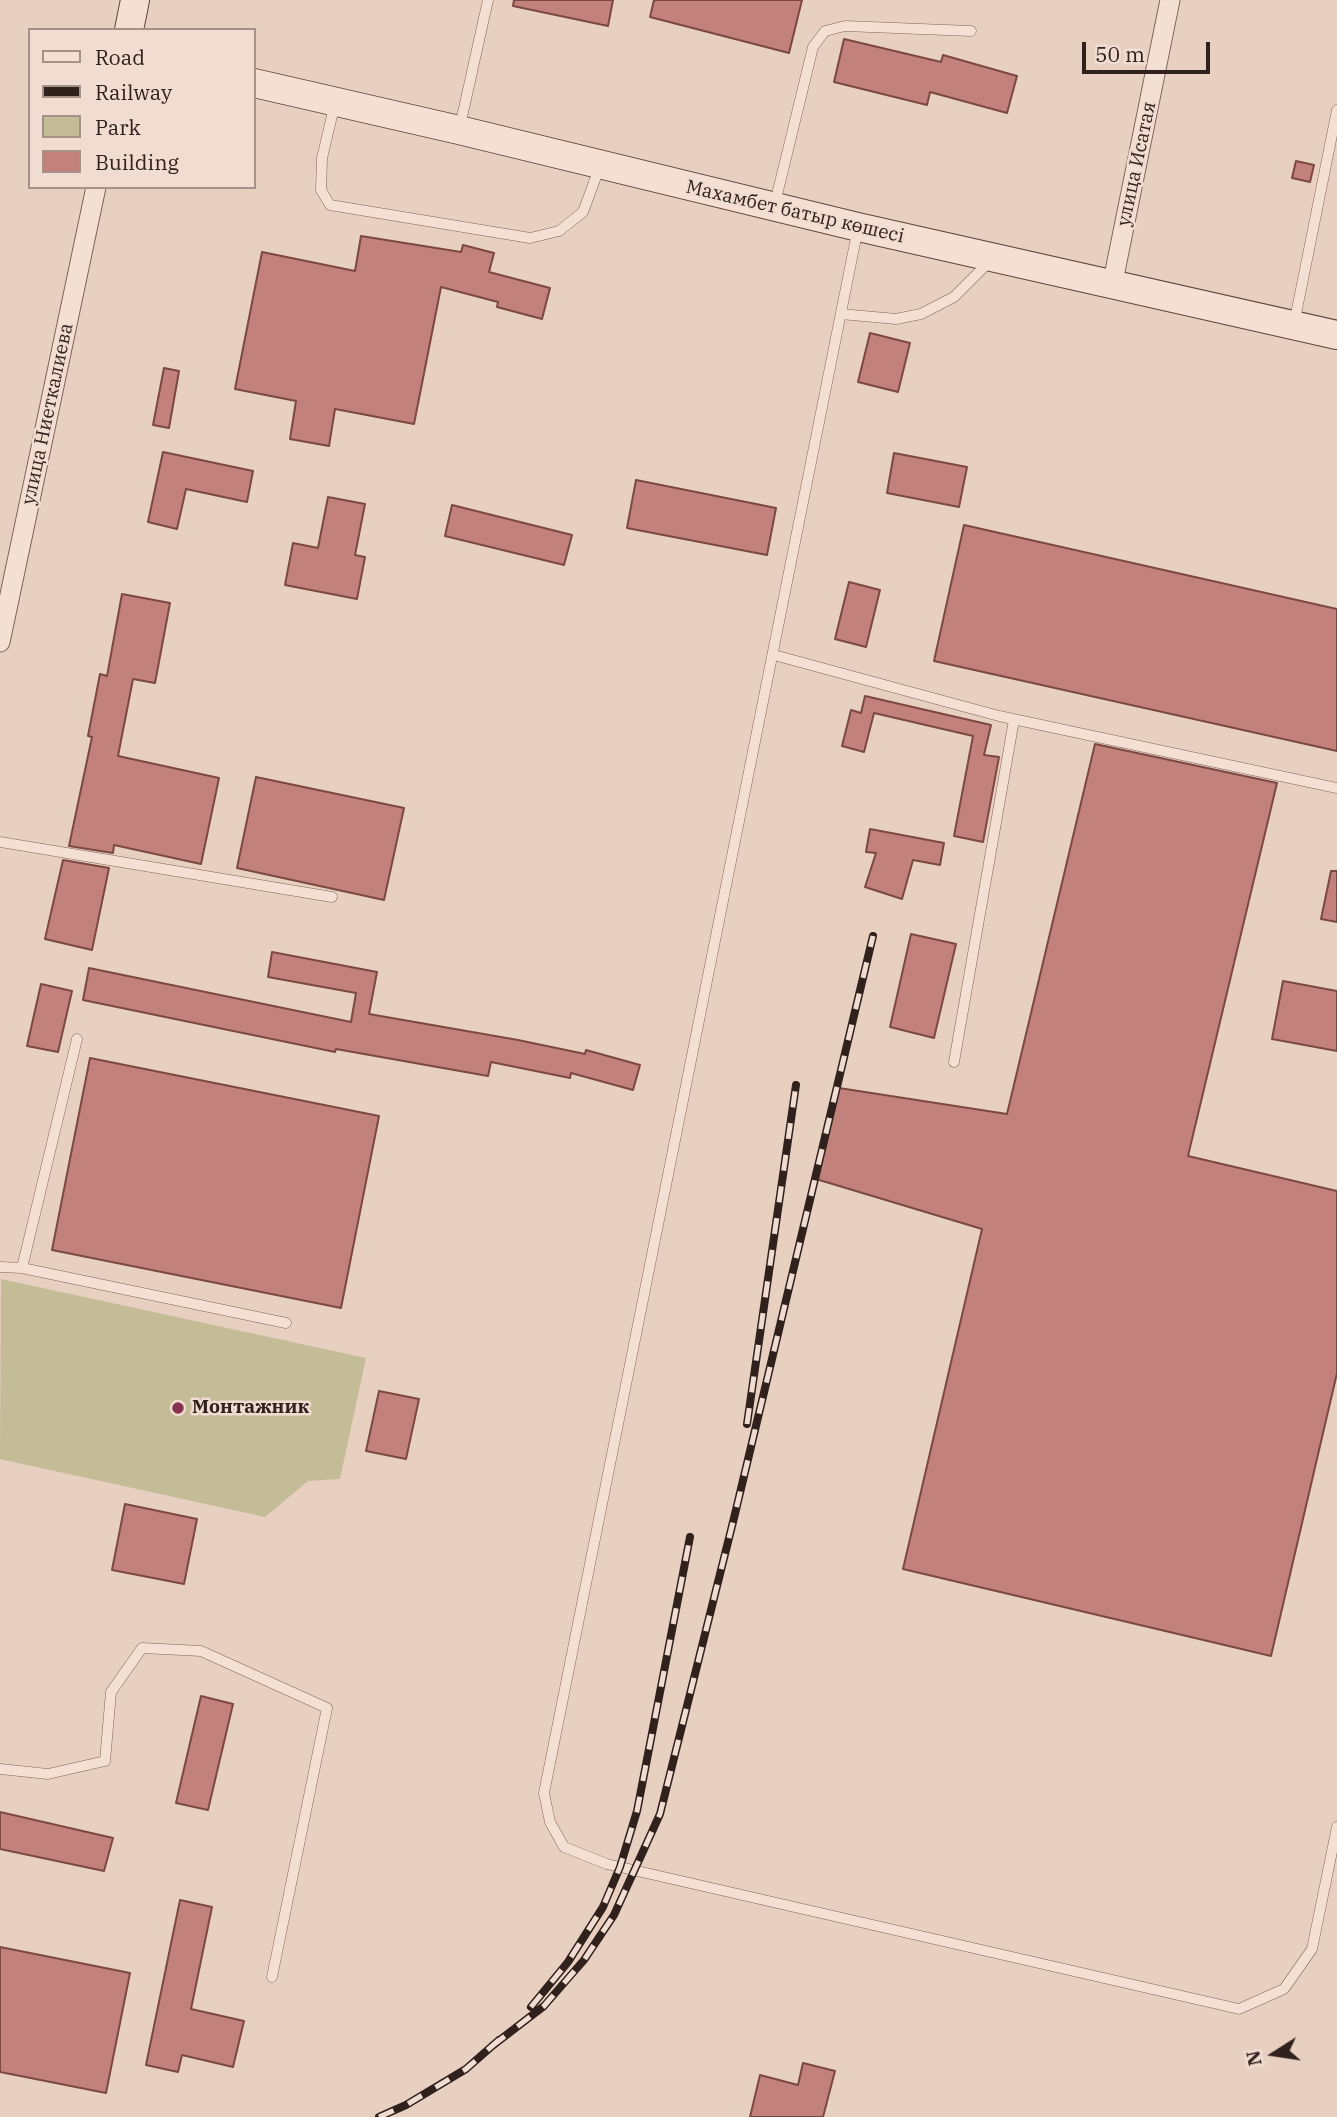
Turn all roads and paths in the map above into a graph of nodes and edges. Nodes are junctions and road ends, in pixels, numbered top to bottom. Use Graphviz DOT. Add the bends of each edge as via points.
graph roads {
  1 [pos="135,0"];
  2 [pos="488,0"];
  3 [pos="1170,0"];
  4 [pos="129,28"];
  5 [pos="971,31"];
  6 [pos="256,83"];
  7 [pos="335,103"];
  8 [pos="1337,110"];
  9 [pos="459,130"];
  10 [pos="1335,134"];
  11 [pos="601,165"];
  12 [pos="96,189"];
  13 [pos="774,207"];
  14 [pos="858,227"];
  15 [pos="993,258"];
  16 [pos="1112,286"];
  17 [pos="841,314"];
  18 [pos="1294,325"];
  19 [pos="1337,335"];
  20 [pos="0,642"];
  21 [pos="774,655"];
  22 [pos="1014,720"];
  23 [pos="1337,788"];
  24 [pos="0,842"];
  25 [pos="332,897"];
  26 [pos="77,1039"];
  27 [pos="954,1062"];
  28 [pos="0,1267"];
  29 [pos="22,1268"];
  30 [pos="286,1323"];
  31 [pos="0,1769"];
  32 [pos="1337,1827"];
  33 [pos="272,1977"];
  1 -- 4 [label="street"];
  2 -- 9 [label="lane"];
  3 -- 16 [label="street, улица Исатая"];
  5 -- 13 [label="lane" via="845,26 825,31 813,47"];
  6 -- 7 [label="street, Махамбет батыр көшесі"];
  7 -- 9 [label="street, Махамбет батыр көшесі"];
  7 -- 11 [label="lane" via="322,158 321,190 330,205 530,238 559,231 583,212"];
  8 -- 10 [label="lane"];
  9 -- 11 [label="street, Махамбет батыр көшесі"];
  10 -- 18 [label="lane"];
  11 -- 13 [label="street, Махамбет батыр көшесі"];
  12 -- 20 [label="street, улица Ниеткалиева"];
  13 -- 14 [label="street, Махамбет батыр көшесі"];
  14 -- 15 [label="street, Махамбет батыр көшесі"];
  14 -- 17 [label="lane"];
  15 -- 16 [label="street, Махамбет батыр көшесі"];
  15 -- 17 [label="lane" via="954,297 921,314 896,319"];
  16 -- 18 [label="street, Махамбет батыр көшесі"];
  17 -- 21 [label="lane"];
  18 -- 19 [label="street, Махамбет батыр көшесі"];
  21 -- 22 [label="lane"];
  21 -- 32 [label="lane" via="544,1793 550,1822 564,1847 607,1864 1239,2009 1284,1989 1312,1949"];
  22 -- 23 [label="lane"];
  22 -- 27 [label="lane"];
  24 -- 25 [label="lane"];
  26 -- 29 [label="lane"];
  28 -- 29 [label="lane"];
  29 -- 30 [label="lane"];
  31 -- 33 [label="lane" via="48,1774 105,1761 111,1692 142,1648 201,1651 327,1708"];
}
